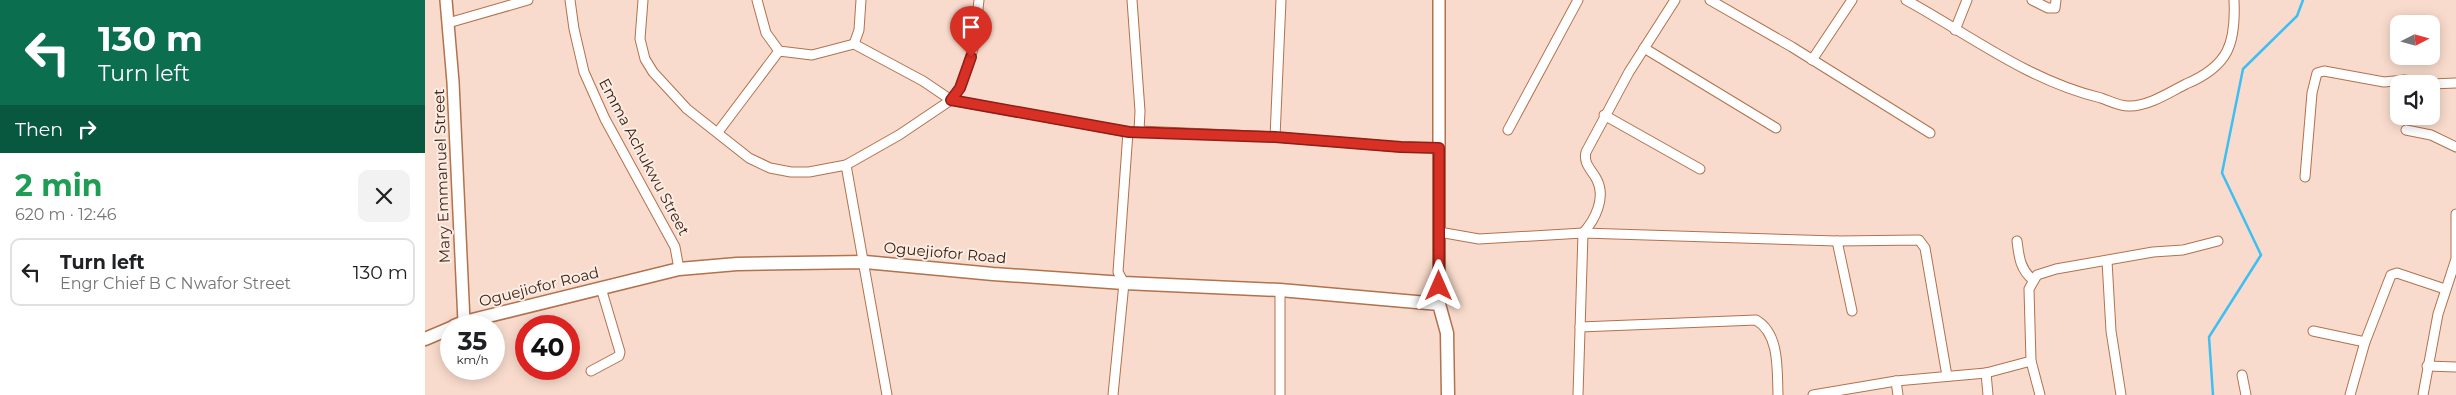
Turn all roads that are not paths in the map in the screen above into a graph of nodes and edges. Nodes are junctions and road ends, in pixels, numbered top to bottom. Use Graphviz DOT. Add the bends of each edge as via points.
graph roads {
  1 [pos="446,0"];
  2 [pos="528,0"];
  3 [pos="570,0"];
  4 [pos="643,0"];
  5 [pos="757,0"];
  6 [pos="861,0"];
  7 [pos="979,0"];
  8 [pos="1132,0"];
  9 [pos="1281,0"];
  10 [pos="1439,0"];
  11 [pos="1578,0"];
  12 [pos="1675,0"];
  13 [pos="1710,0"];
  14 [pos="1852,0"];
  15 [pos="1906,0"];
  16 [pos="1967,0"];
  17 [pos="2032,0"];
  18 [pos="2056,0"];
  19 [pos="2234,0"];
  20 [pos="448,23"];
  21 [pos="1955,30"];
  22 [pos="854,44"];
  23 [pos="1643,48"];
  24 [pos="779,52"];
  25 [pos="1812,60"];
  26 [pos="2390,81"];
  27 [pos="2456,83"];
  28 [pos="2440,84"];
  29 [pos="951,100"];
  30 [pos="1603,115"];
  31 [pos="1776,128"];
  32 [pos="1508,130"];
  33 [pos="2406,130"];
  34 [pos="1139,131"];
  35 [pos="718,132"];
  36 [pos="1129,132"];
  37 [pos="1930,133"];
  38 [pos="1275,137"];
  39 [pos="2456,146"];
  40 [pos="1436,149"];
  41 [pos="846,165"];
  42 [pos="1700,169"];
  43 [pos="2305,178"];
  44 [pos="2456,214"];
  45 [pos="1439,232"];
  46 [pos="1583,234"];
  47 [pos="1837,241"];
  48 [pos="2017,241"];
  49 [pos="2218,241"];
  50 [pos="2107,261"];
  51 [pos="865,262"];
  52 [pos="679,269"];
  53 [pos="2453,276"];
  54 [pos="2033,280"];
  55 [pos="1124,283"];
  56 [pos="601,288"];
  57 [pos="2445,289"];
  58 [pos="1280,290"];
  59 [pos="1439,304"];
  60 [pos="1852,311"];
  61 [pos="456,315"];
  62 [pos="495,315"];
  63 [pos="1581,327"];
  64 [pos="2313,331"];
  65 [pos="440,333"];
  66 [pos="425,340"];
  67 [pos="2365,342"];
  68 [pos="2031,361"];
  69 [pos="2427,366"];
  70 [pos="2456,367"];
  71 [pos="591,371"];
  72 [pos="1987,373"];
  73 [pos="2243,375"];
  74 [pos="1947,376"];
  75 [pos="1896,381"];
  76 [pos="887,395"];
  77 [pos="1113,395"];
  78 [pos="1280,395"];
  79 [pos="1448,395"];
  80 [pos="1578,395"];
  81 [pos="1778,395"];
  82 [pos="1814,395"];
  83 [pos="1898,395"];
  84 [pos="1989,395"];
  85 [pos="2041,395"];
  86 [pos="2121,395"];
  87 [pos="2246,395"];
  88 [pos="2350,395"];
  89 [pos="2423,395"];
  1 -- 20 [label="street, Mary Emmanuel Street"];
  2 -- 20 [label="street"];
  3 -- 52 [label="street, Emma Achukwu Street" via="584,72 605,119 675,247"];
  4 -- 35 [label="street" via="640,39 645,59 687,109"];
  5 -- 24 [label="street" via="766,33"];
  6 -- 22 [label="street" via="859,30"];
  7 -- 29 [label="street" via="970,61 960,88"];
  8 -- 34 [label="street"];
  9 -- 38 [label="street"];
  10 -- 40 [label="street"];
  11 -- 32 [label="street"];
  12 -- 23 [label="street"];
  13 -- 25 [label="street"];
  14 -- 25 [label="street"];
  15 -- 21 [label="street"];
  16 -- 21 [label="street"];
  17 -- 18 [label="street" via="2055,8"];
  19 -- 21 [label="street" via="2235,33 2218,64 2195,80 2152,100 2129,106 2069,90"];
  20 -- 61 [label="street, Mary Emmanuel Street" via="453,82"];
  22 -- 24 [label="street" via="812,55"];
  22 -- 29 [label="street" via="923,80"];
  23 -- 30 [label="street" via="1615,100"];
  23 -- 31 [label="street"];
  24 -- 35 [label="street"];
  25 -- 37 [label="street"];
  26 -- 43 [label="street" via="2324,71 2317,73 2312,93"];
  27 -- 28 [label="street"];
  29 -- 36 [label="street"];
  29 -- 41 [label="street"];
  30 -- 42 [label="street"];
  30 -- 46 [label="street" via="1584,158 1597,180 1599,200 1592,223"];
  33 -- 39 [label="street" via="2431,135"];
  34 -- 36 [label="street"];
  34 -- 38 [label="street"];
  35 -- 41 [label="street" via="749,158 770,168 809,172"];
  36 -- 55 [label="street" via="1118,272"];
  38 -- 40 [label="street"];
  40 -- 45 [label="street"];
  41 -- 51 [label="street"];
  44 -- 53 [label="street"];
  45 -- 46 [label="street" via="1479,239"];
  45 -- 59 [label="street"];
  46 -- 47 [label="street"];
  46 -- 63 [label="street"];
  47 -- 60 [label="street"];
  47 -- 74 [label="street" via="1919,240 1925,248"];
  48 -- 54 [label="street" via="2020,262"];
  49 -- 50 [label="street" via="2183,250"];
  50 -- 54 [label="street" via="2046,271"];
  50 -- 86 [label="street" via="2111,331"];
  51 -- 52 [label="main road, Oguejiofor Road" via="737,264"];
  51 -- 55 [label="main road, Oguejiofor Road"];
  51 -- 76 [label="street"];
  52 -- 56 [label="main road, Oguejiofor Road"];
  53 -- 57 [label="street"];
  54 -- 68 [label="street" via="2029,289"];
  55 -- 58 [label="main road, Oguejiofor Road"];
  55 -- 77 [label="street"];
  56 -- 62 [label="main road, Oguejiofor Road"];
  56 -- 71 [label="street" via="620,352 619,356"];
  57 -- 67 [label="street" via="2397,273 2391,275"];
  57 -- 69 [label="street"];
  58 -- 59 [label="main road, Oguejiofor Road"];
  58 -- 78 [label="street"];
  59 -- 79 [label="main road" via="1447,333"];
  63 -- 80 [label="street"];
  63 -- 81 [label="street" via="1756,320 1771,332"];
  64 -- 67 [label="street"];
  65 -- 66 [label="main road, Oguejiofor Road"];
  67 -- 88 [label="street"];
  68 -- 72 [label="street"];
  68 -- 85 [label="street"];
  69 -- 70 [label="street"];
  69 -- 89 [label="street"];
  72 -- 74 [label="street"];
  72 -- 84 [label="street"];
  73 -- 87 [label="street"];
  74 -- 75 [label="street"];
  75 -- 82 [label="street"];
  75 -- 83 [label="street"];
}
